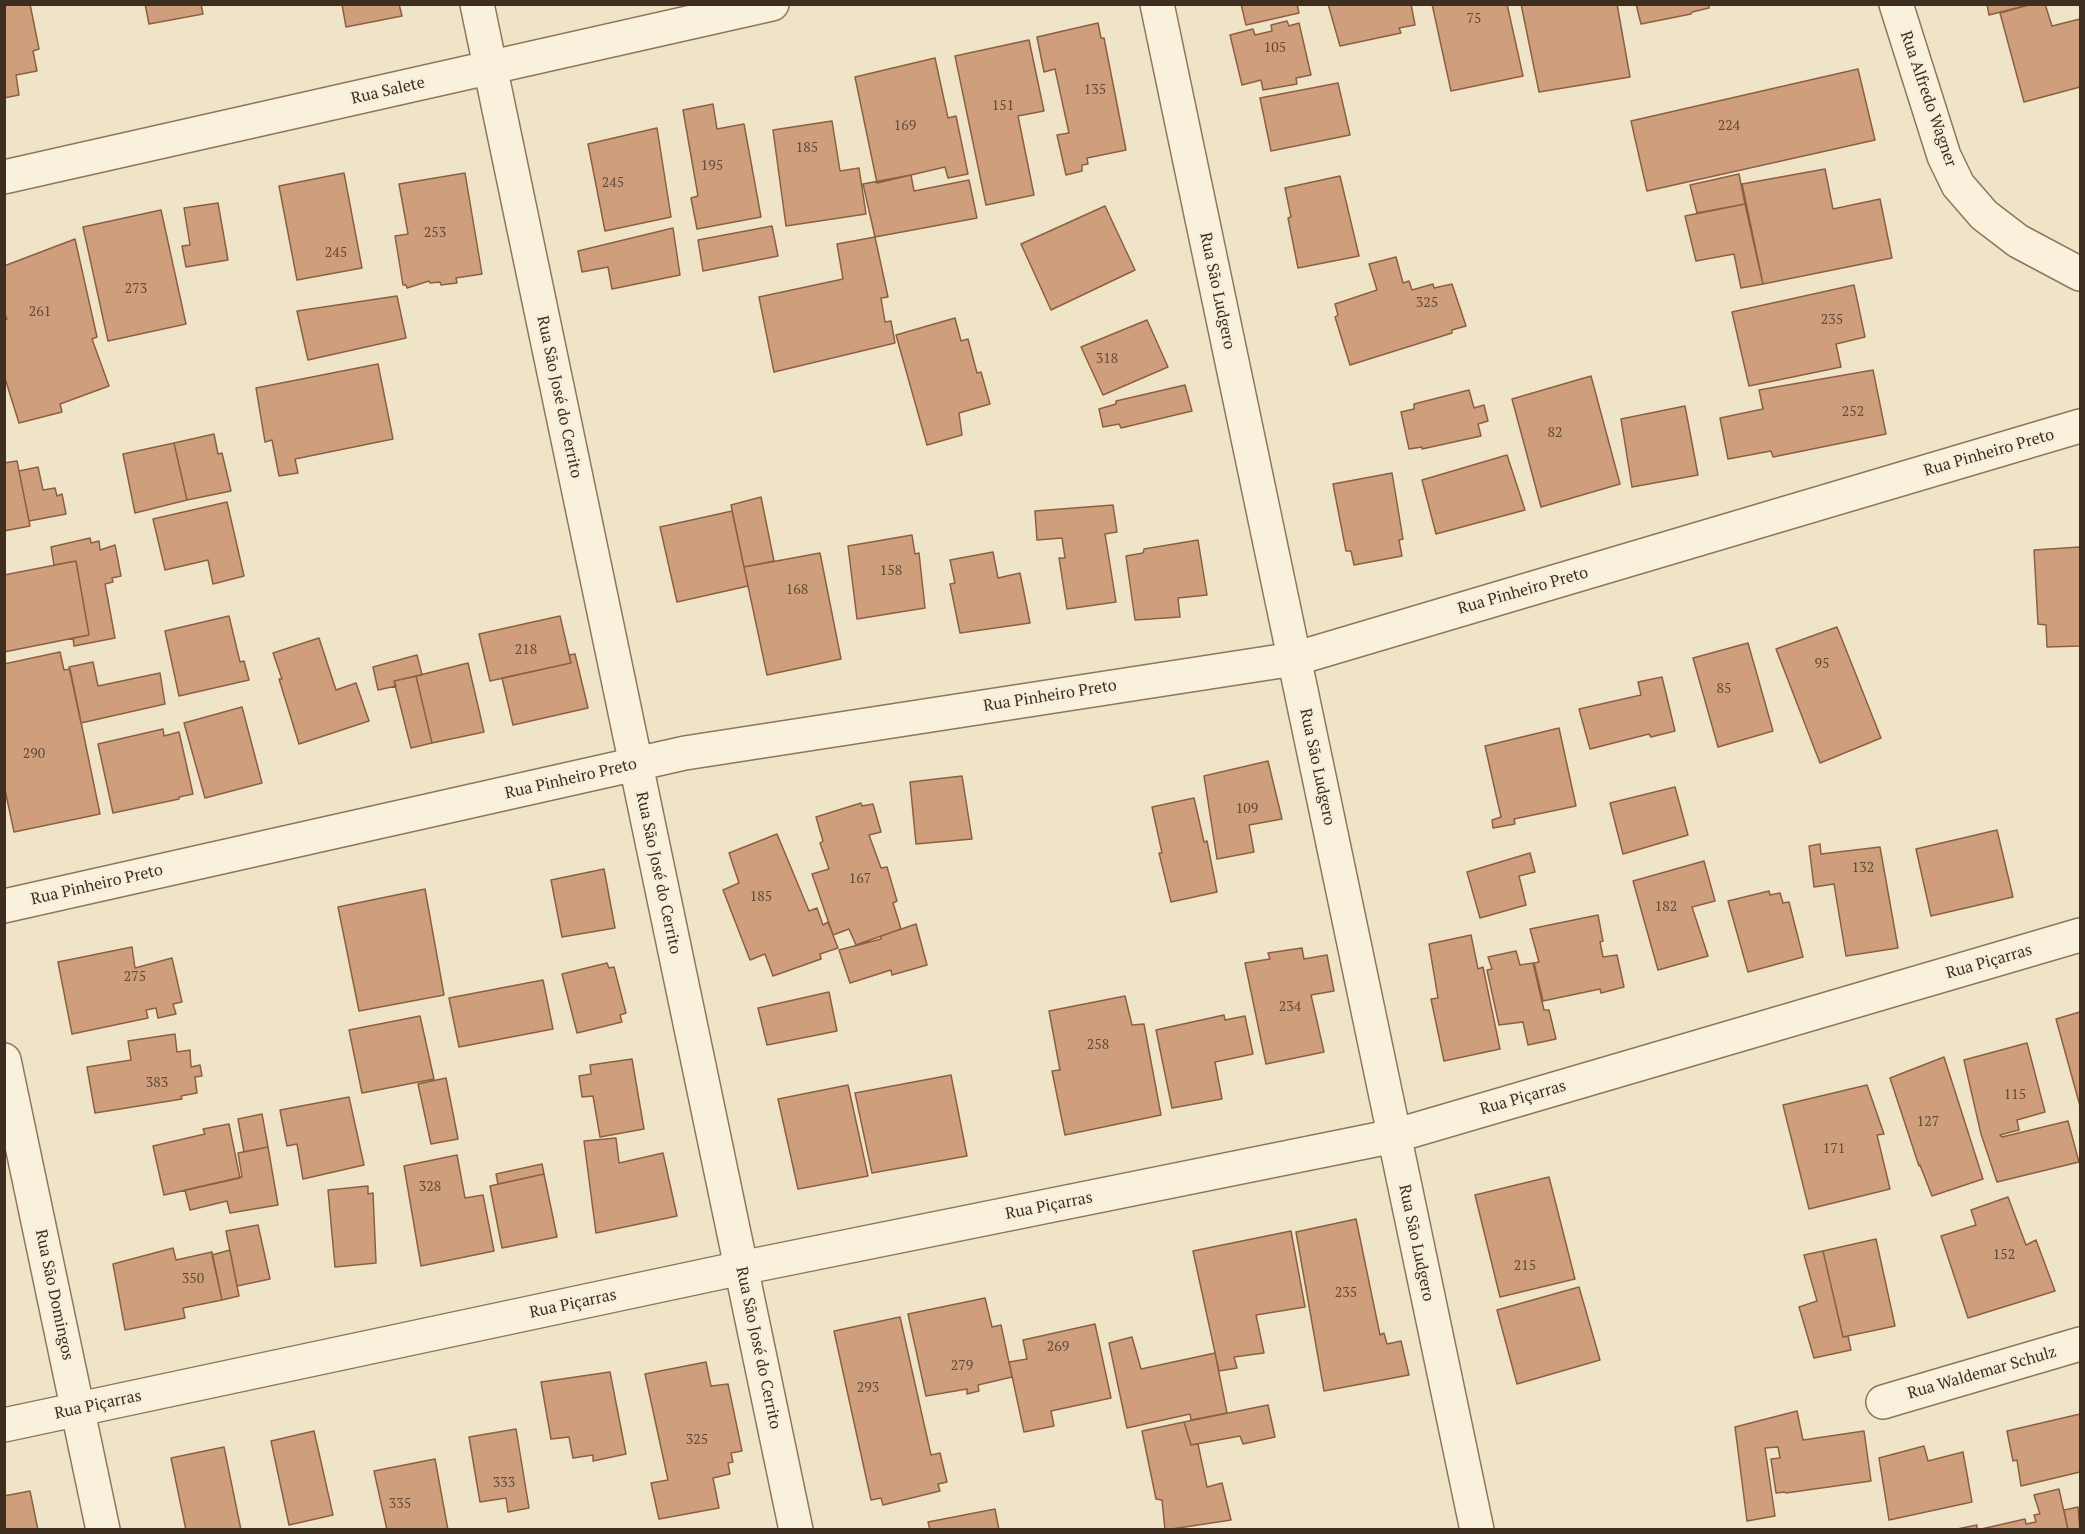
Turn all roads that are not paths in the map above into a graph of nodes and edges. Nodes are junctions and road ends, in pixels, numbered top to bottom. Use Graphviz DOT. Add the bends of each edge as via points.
graph roads {
  1 [pos="477,4"];
  2 [pos="772,4"];
  3 [pos="1157,4"];
  4 [pos="1896,4"];
  5 [pos="490,68"];
  6 [pos="4,177"];
  7 [pos="2080,274"];
  8 [pos="2080,426"];
  9 [pos="1294,659"];
  10 [pos="636,764"];
  11 [pos="4,906"];
  12 [pos="2080,935"];
  13 [pos="4,1060"];
  14 [pos="1394,1136"];
  15 [pos="741,1268"];
  16 [pos="2080,1344"];
  17 [pos="1883,1402"];
  18 [pos="78,1410"];
  19 [pos="4,1425"];
  20 [pos="103,1530"];
  21 [pos="796,1530"];
  22 [pos="1477,1530"];
  1 -- 5 [label="street, Rua São José do Cerrito"];
  2 -- 5 [label="street, Rua Salete"];
  3 -- 9 [label="street, Rua São Ludgero"];
  4 -- 7 [label="street, Rua Alfredo Wagner" via="1944,156 1958,184 1984,215 2018,241"];
  5 -- 6 [label="street, Rua Salete"];
  5 -- 10 [label="street, Rua São José do Cerrito"];
  8 -- 9 [label="street, Rua Pinheiro Preto"];
  9 -- 10 [label="street, Rua Pinheiro Preto" via="685,753"];
  9 -- 14 [label="street, Rua São Ludgero"];
  10 -- 11 [label="street, Rua Pinheiro Preto"];
  10 -- 15 [label="street, Rua São José do Cerrito"];
  12 -- 14 [label="street, Rua Piçarras"];
  13 -- 18 [label="street, Rua São Domingos"];
  14 -- 15 [label="street, Rua Piçarras"];
  14 -- 22 [label="street, Rua São Ludgero"];
  15 -- 18 [label="street, Rua Piçarras"];
  15 -- 21 [label="street, Rua São José do Cerrito"];
  16 -- 17 [label="street, Rua Waldemar Schulz"];
  18 -- 19 [label="street, Rua Piçarras"];
  18 -- 20 [label="street, Rua São Domingos"];
}
